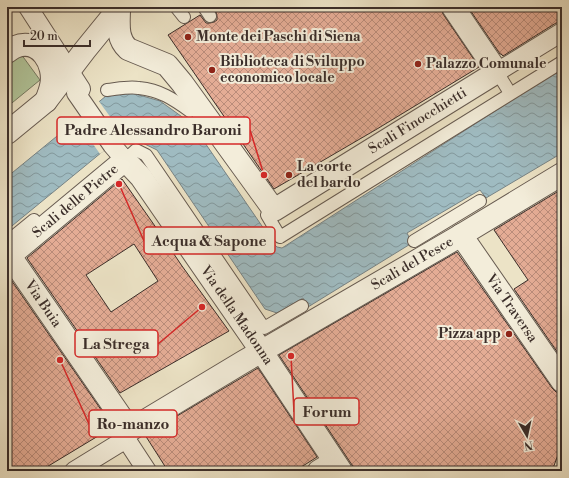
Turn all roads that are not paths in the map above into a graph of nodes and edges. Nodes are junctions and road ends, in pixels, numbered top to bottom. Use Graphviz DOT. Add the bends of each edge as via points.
graph roads {
  1 [pos="28,7"];
  2 [pos="176,7"];
  3 [pos="453,7"];
  4 [pos="119,8"];
  5 [pos="184,17"];
  6 [pos="562,32"];
  7 [pos="7,52"];
  8 [pos="562,62"];
  9 [pos="69,71"];
  10 [pos="497,72"];
  11 [pos="107,90"];
  12 [pos="510,94"];
  13 [pos="46,101"];
  14 [pos="198,105"];
  15 [pos="7,133"];
  16 [pos="119,152"];
  17 [pos="562,174"];
  18 [pos="480,201"];
  19 [pos="274,210"];
  20 [pos="34,220"];
  21 [pos="456,231"];
  22 [pos="414,241"];
  23 [pos="8,252"];
  24 [pos="302,306"];
  25 [pos="262,352"];
  26 [pos="562,381"];
  27 [pos="128,434"];
  28 [pos="145,468"];
  29 [pos="331,468"];
  30 [pos="74,471"];
  1 -- 9 [label="street"];
  2 -- 5 [label="lane"];
  3 -- 10 [label="street"];
  4 -- 9 [label="street"];
  4 -- 14 [label="street" via="119,32 123,45 167,64"];
  6 -- 10 [label="street, Scali Finocchietti"];
  7 -- 13 [label="street" via="14,47 26,45 35,46 42,52 52,76"];
  8 -- 12 [label="lane"];
  9 -- 13 [label="street"];
  9 -- 16 [label="street" via="81,89 76,93 82,103"];
  10 -- 12 [label="lane"];
  10 -- 19 [label="street, Scali Finocchietti"];
  11 -- 14 [label="lane" via="138,87 162,93 190,111"];
  12 -- 19 [label="lane" via="280,237 267,215"];
  13 -- 15 [label="street"];
  14 -- 19 [label="street"];
  16 -- 23 [label="street, Scali delle Pietre"];
  16 -- 24 [label="lane" via="136,150 146,155 264,328"];
  16 -- 25 [label="street, Via della Madonna" via="141,177"];
  17 -- 21 [label="street, Scali del Pesce"];
  18 -- 21 [label="lane"];
  20 -- 23 [label="lane"];
  21 -- 22 [label="lane"];
  21 -- 25 [label="street, Scali del Pesce"];
  21 -- 26 [label="street, Via Traversa"];
  23 -- 27 [label="street, Via Buia"];
  25 -- 27 [label="street, Scali del Pesce"];
  25 -- 29 [label="street, Via della Madonna"];
  27 -- 28 [label="street"];
  27 -- 30 [label="street"];
}
